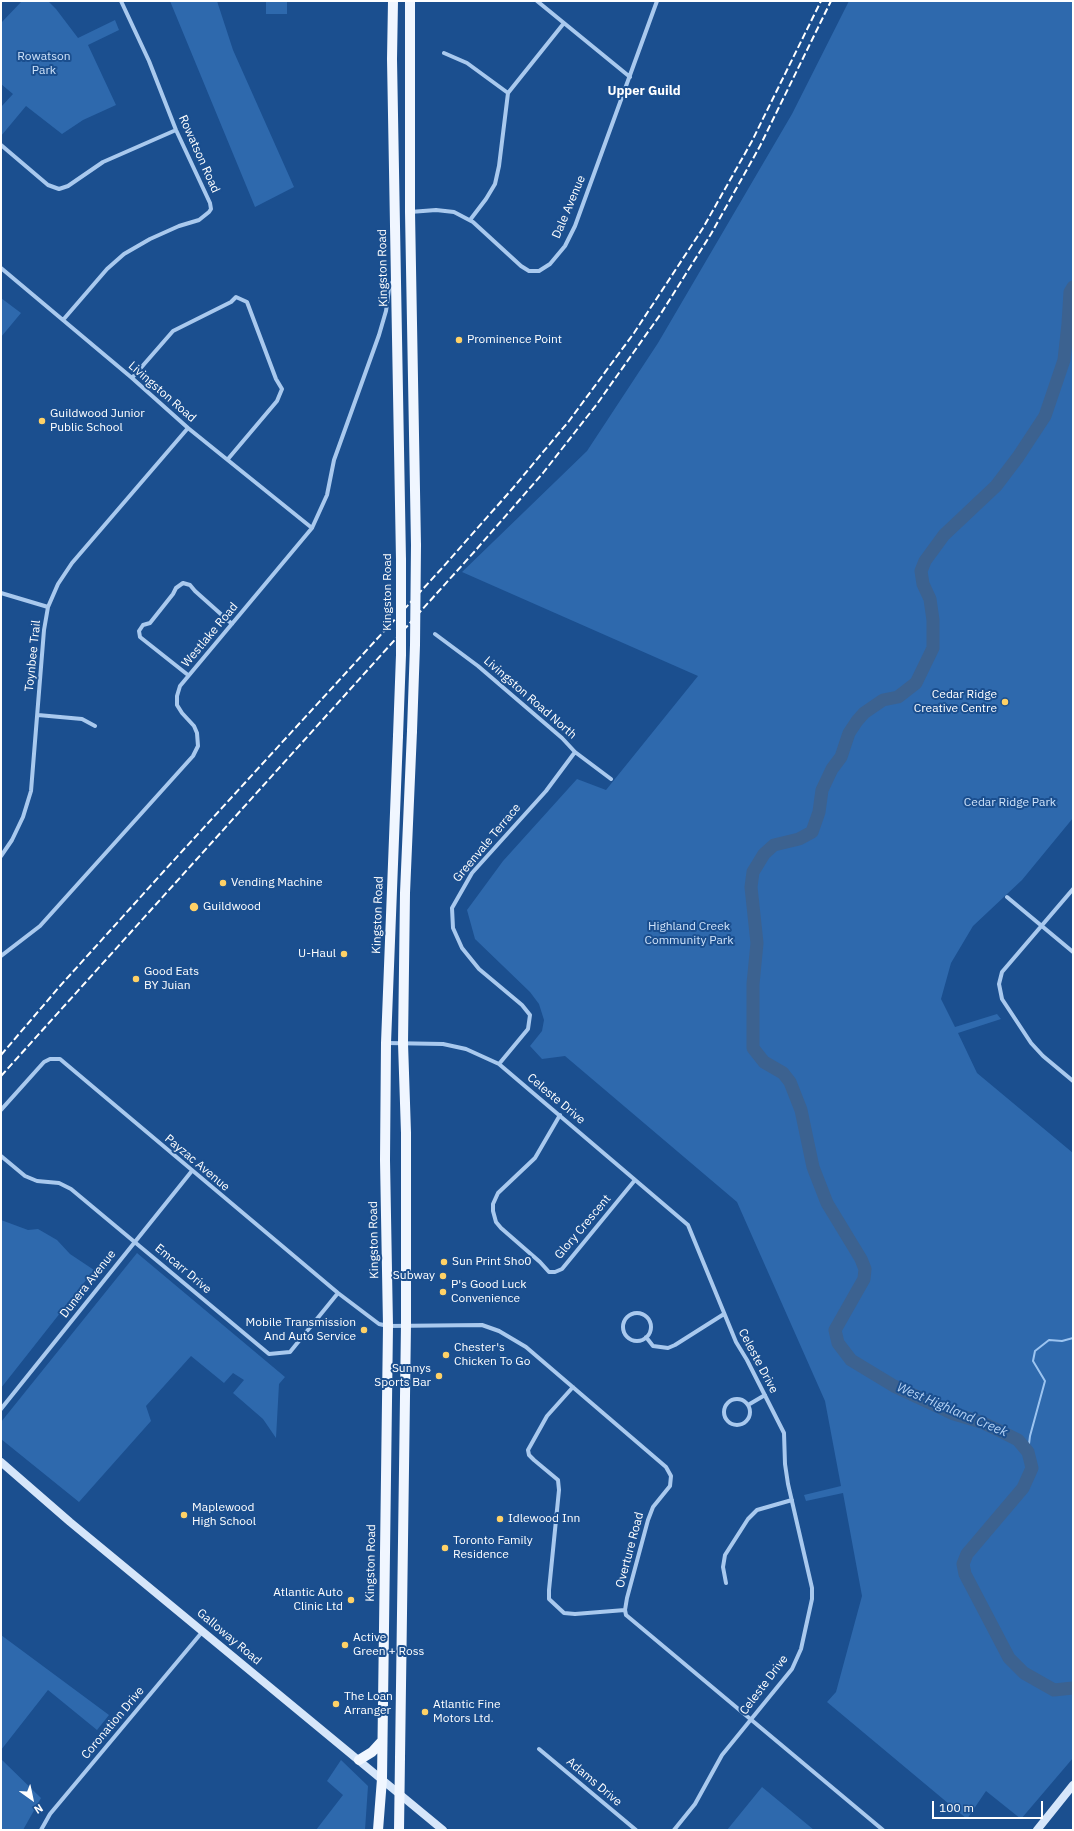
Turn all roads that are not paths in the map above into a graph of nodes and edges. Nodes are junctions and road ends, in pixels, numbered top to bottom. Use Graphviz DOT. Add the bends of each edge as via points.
graph roads {
  1 [pos="121,1"];
  2 [pos="393,1"];
  3 [pos="410,1"];
  4 [pos="537,1"];
  5 [pos="657,1"];
  6 [pos="564,23"];
  7 [pos="444,53"];
  8 [pos="630,77"];
  9 [pos="508,93"];
  10 [pos="176,130"];
  11 [pos="1,145"];
  12 [pos="410,212"];
  13 [pos="470,220"];
  14 [pos="1,268"];
  15 [pos="396,275"];
  16 [pos="63,320"];
  17 [pos="132,378"];
  18 [pos="188,428"];
  19 [pos="228,459"];
  20 [pos="312,528"];
  21 [pos="1,593"];
  22 [pos="48,607"];
  23 [pos="232,624"];
  24 [pos="435,634"];
  25 [pos="188,676"];
  26 [pos="38,715"];
  27 [pos="95,726"];
  28 [pos="575,752"];
  29 [pos="611,779"];
  30 [pos="1,856"];
  31 [pos="1073,889"];
  32 [pos="1007,896"];
  33 [pos="1041,925"];
  34 [pos="1073,952"];
  35 [pos="1,956"];
  36 [pos="386,1043"];
  37 [pos="403,1043"];
  38 [pos="499,1064"];
  39 [pos="1073,1081"];
  40 [pos="1,1110"];
  41 [pos="560,1115"];
  42 [pos="1,1156"];
  43 [pos="191,1172"];
  44 [pos="635,1180"];
  45 [pos="134,1241"];
  46 [pos="338,1293"];
  47 [pos="724,1314"];
  48 [pos="406,1324"];
  49 [pos="388,1326"];
  50 [pos="646,1337"];
  51 [pos="572,1387"];
  52 [pos="764,1395"];
  53 [pos="748,1405"];
  54 [pos="1,1409"];
  55 [pos="2,1464"];
  56 [pos="792,1500"];
  57 [pos="726,1584"];
  58 [pos="625,1610"];
  59 [pos="204,1631"];
  60 [pos="752,1720"];
  61 [pos="382,1740"];
  62 [pos="539,1749"];
  63 [pos="359,1760"];
  64 [pos="382,1779"];
  65 [pos="1073,1785"];
  66 [pos="399,1793"];
  67 [pos="41,1830"];
  68 [pos="378,1830"];
  69 [pos="399,1830"];
  70 [pos="443,1830"];
  71 [pos="636,1830"];
  72 [pos="674,1830"];
  73 [pos="883,1830"];
  74 [pos="1037,1830"];
  1 -- 10 [label="street, Rowatson Road" via="149,61"];
  2 -- 15 [label="main road, Kingston Road"];
  3 -- 12 [label="main road"];
  4 -- 6 [label="street"];
  5 -- 8 [label="street, Dale Avenue"];
  6 -- 8 [label="street"];
  6 -- 9 [label="street"];
  7 -- 9 [label="street" via="467,63"];
  8 -- 13 [label="street, Dale Avenue" via="575,226 565,246 550,264 539,271 529,271"];
  9 -- 13 [label="street" via="495,184"];
  10 -- 11 [label="street" via="103,162 68,186 59,189 48,185"];
  10 -- 16 [label="street, Rowatson Road" via="210,203 209,212 199,220 166,232 124,254 107,269"];
  12 -- 13 [label="street, Dale Avenue" via="454,212"];
  12 -- 37 [label="main road, bridge" via="416,646 405,893"];
  14 -- 16 [label="street, Livingston Road"];
  15 -- 20 [label="street, Westlake Road" via="389,289 386,311 334,460 327,495"];
  15 -- 36 [label="main road, Kingston Road, bridge" via="401,655"];
  16 -- 17 [label="street, Livingston Road"];
  17 -- 18 [label="street, Livingston Road"];
  17 -- 19 [label="street" via="173,331 231,302 236,297 247,302 282,389 277,401"];
  18 -- 19 [label="street, Livingston Road"];
  18 -- 22 [label="street, Toynbee Trail" via="72,564 58,584"];
  19 -- 20 [label="street, Livingston Road"];
  20 -- 23 [label="street, Westlake Road"];
  21 -- 22 [label="street"];
  22 -- 26 [label="street, Toynbee Trail"];
  23 -- 25 [label="street, Westlake Road"];
  23 -- 25 [label="street" via="190,585 182,583 150,623 143,625 139,631 140,637"];
  24 -- 28 [label="street, Livingston Road North" via="478,666"];
  25 -- 35 [label="street, Westlake Road" via="180,686 177,705 197,733 198,746 193,756 40,926"];
  26 -- 27 [label="street" via="82,719"];
  26 -- 30 [label="street, Toynbee Trail" via="31,791 23,817"];
  28 -- 29 [label="street, Livingston Road North"];
  28 -- 38 [label="street, Greenvale Terrace" via="546,791 472,873 452,908 453,928 462,948 479,970 522,1005 530,1015 528,1029"];
  31 -- 33 [label="street"];
  32 -- 33 [label="street"];
  33 -- 34 [label="street"];
  33 -- 39 [label="street" via="1002,972 999,984 1001,995 1031,1044"];
  36 -- 37 [label="street, Celeste Drive"];
  36 -- 49 [label="main road, Kingston Road"];
  37 -- 38 [label="street, Celeste Drive" via="443,1044 466,1048"];
  37 -- 48 [label="main road" via="406,1133"];
  38 -- 41 [label="street, Celeste Drive"];
  40 -- 43 [label="street, Payzac Avenue" via="44,1062 60,1059"];
  41 -- 44 [label="street, Celeste Drive"];
  41 -- 44 [label="street, Glory Crescent" via="535,1158 498,1193 493,1211 501,1228 549,1272 562,1269"];
  42 -- 45 [label="street, Emcarr Drive" via="25,1176 71,1189"];
  43 -- 45 [label="street, Dunera Avenue"];
  43 -- 46 [label="street, Payzac Avenue"];
  44 -- 47 [label="street, Celeste Drive" via="688,1225"];
  45 -- 46 [label="street, Emcarr Drive" via="269,1354 290,1352"];
  45 -- 54 [label="street, Dunera Avenue"];
  46 -- 49 [label="street, Payzac Avenue" via="378,1324"];
  47 -- 50 [label="street" via="668,1348 653,1346"];
  47 -- 52 [label="street, Celeste Drive"];
  48 -- 49 [label="street, Overture Road"];
  48 -- 51 [label="street, Overture Road" via="482,1325 499,1331 526,1347"];
  48 -- 66 [label="main road"];
  49 -- 61 [label="main road, Kingston Road"];
  50 -- 50 [label="street" via="651,1325 648,1317 639,1313 630,1314 624,1326 626,1335 633,1340 642,1340"];
  51 -- 58 [label="street, Overture Road" via="666,1467 671,1476 670,1486 653,1507 648,1520"];
  51 -- 58 [label="street" via="547,1416 528,1450 529,1455 558,1480 550,1599 564,1613"];
  52 -- 53 [label="street"];
  52 -- 56 [label="street, Celeste Drive" via="784,1433 785,1464"];
  53 -- 53 [label="street" via="737,1398 729,1401 724,1408 724,1416 734,1425 742,1424 749,1417"];
  55 -- 59 [label="street, Galloway Road"];
  56 -- 57 [label="street" via="757,1510 748,1519 726,1554 723,1567"];
  56 -- 60 [label="street, Celeste Drive" via="810,1576 812,1599 797,1661"];
  58 -- 60 [label="street" via="633,1622"];
  59 -- 63 [label="street, Galloway Road"];
  59 -- 67 [label="street, Coronation Drive" via="50,1814"];
  60 -- 72 [label="street, Celeste Drive" via="722,1755 695,1804"];
  60 -- 73 [label="street"];
  61 -- 63 [label="main road" via="372,1752"];
  61 -- 64 [label="main road, Kingston Road"];
  62 -- 71 [label="street, Adams Drive"];
  63 -- 64 [label="street, Galloway Road"];
  64 -- 66 [label="street, Galloway Road"];
  64 -- 68 [label="main road, Kingston Road"];
  65 -- 74 [label="street"];
  66 -- 69 [label="main road"];
  66 -- 70 [label="street, Galloway Road"];
}
